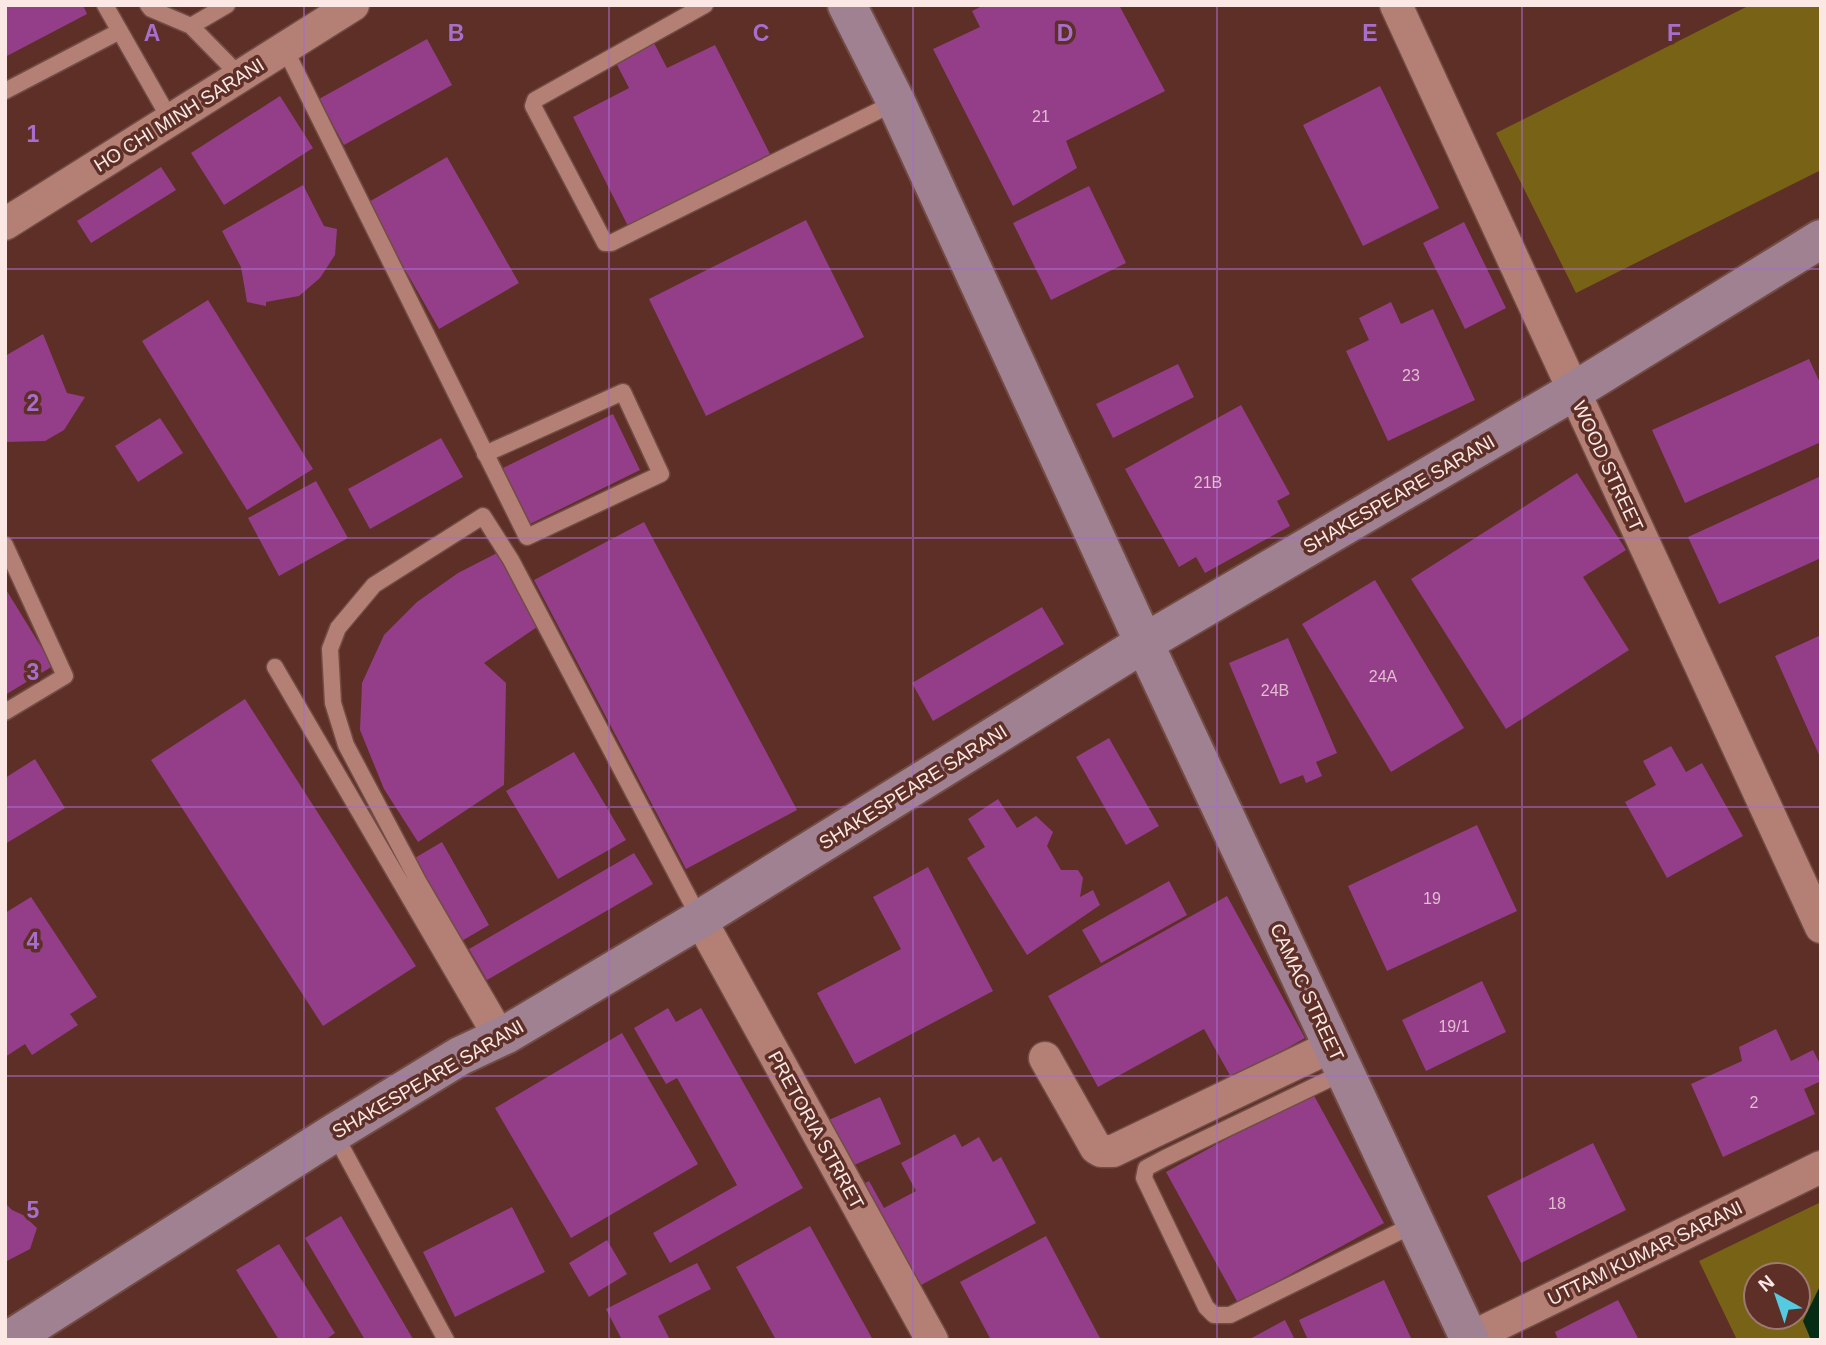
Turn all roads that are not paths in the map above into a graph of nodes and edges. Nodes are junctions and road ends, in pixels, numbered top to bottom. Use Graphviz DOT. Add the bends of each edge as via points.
graph roads {
  1 [pos="105,5"];
  2 [pos="148,5"];
  3 [pos="227,5"];
  4 [pos="353,5"];
  5 [pos="705,5"];
  6 [pos="1396,5"];
  7 [pos="854,8"];
  8 [pos="191,26"];
  9 [pos="120,31"];
  10 [pos="285,49"];
  11 [pos="241,77"];
  12 [pos="5,91"];
  13 [pos="896,102"];
  14 [pos="170,121"];
  15 [pos="5,225"];
  16 [pos="1821,239"];
  17 [pos="1574,391"];
  18 [pos="485,454"];
  19 [pos="5,545"];
  20 [pos="1144,643"];
  21 [pos="275,667"];
  22 [pos="5,712"];
  23 [pos="700,919"];
  24 [pos="1821,927"];
  25 [pos="500,1037"];
  26 [pos="1045,1058"];
  27 [pos="1338,1059"];
  28 [pos="334,1133"];
  29 [pos="1821,1167"];
  30 [pos="1416,1224"];
  31 [pos="1470,1339"];
  32 [pos="9,1340"];
  33 [pos="446,1340"];
  34 [pos="932,1340"];
  1 -- 9 [label="lane"];
  2 -- 8 [label="lane"];
  3 -- 8 [label="lane"];
  4 -- 10 [label="street, HO CHI MINH SARANI"];
  5 -- 13 [label="lane" via="535,100 533,106 605,243"];
  6 -- 17 [label="street, WOOD STREET"];
  7 -- 13 [label="main road, CAMAC STREET"];
  8 -- 11 [label="lane"];
  9 -- 12 [label="lane"];
  9 -- 14 [label="lane"];
  10 -- 11 [label="street, HO CHI MINH SARANI"];
  10 -- 18 [label="lane"];
  11 -- 14 [label="street, HO CHI MINH SARANI"];
  13 -- 20 [label="main road, CAMAC STREET"];
  14 -- 15 [label="street, HO CHI MINH SARANI"];
  16 -- 17 [label="main road, SHAKESPEARE SARANI"];
  17 -- 20 [label="main road, SHAKESPEARE SARANI"];
  17 -- 24 [label="street, WOOD STREET"];
  18 -- 18 [label="lane" via="527,537 662,474 623,392"];
  19 -- 22 [label="lane" via="65,676"];
  20 -- 23 [label="main road, SHAKESPEARE SARANI"];
  20 -- 27 [label="main road, CAMAC STREET"];
  21 -- 25 [label="lane"];
  23 -- 25 [label="main road, SHAKESPEARE SARANI"];
  23 -- 25 [label="lane" via="511,560 483,516 374,585 338,628 330,649 333,703 346,746"];
  23 -- 34 [label="street, PRETORIA STRRET"];
  25 -- 28 [label="main road, SHAKESPEARE SARANI" via="460,1056"];
  26 -- 27 [label="street" via="1096,1148 1113,1151"];
  27 -- 30 [label="main road, CAMAC STREET"];
  27 -- 30 [label="lane" via="1146,1168 1144,1178 1214,1315 1230,1314"];
  28 -- 32 [label="main road, SHAKESPEARE SARANI"];
  28 -- 33 [label="lane"];
  29 -- 31 [label="street, UTTAM KUMAR SARANI"];
  30 -- 31 [label="main road, CAMAC STREET"];
}
